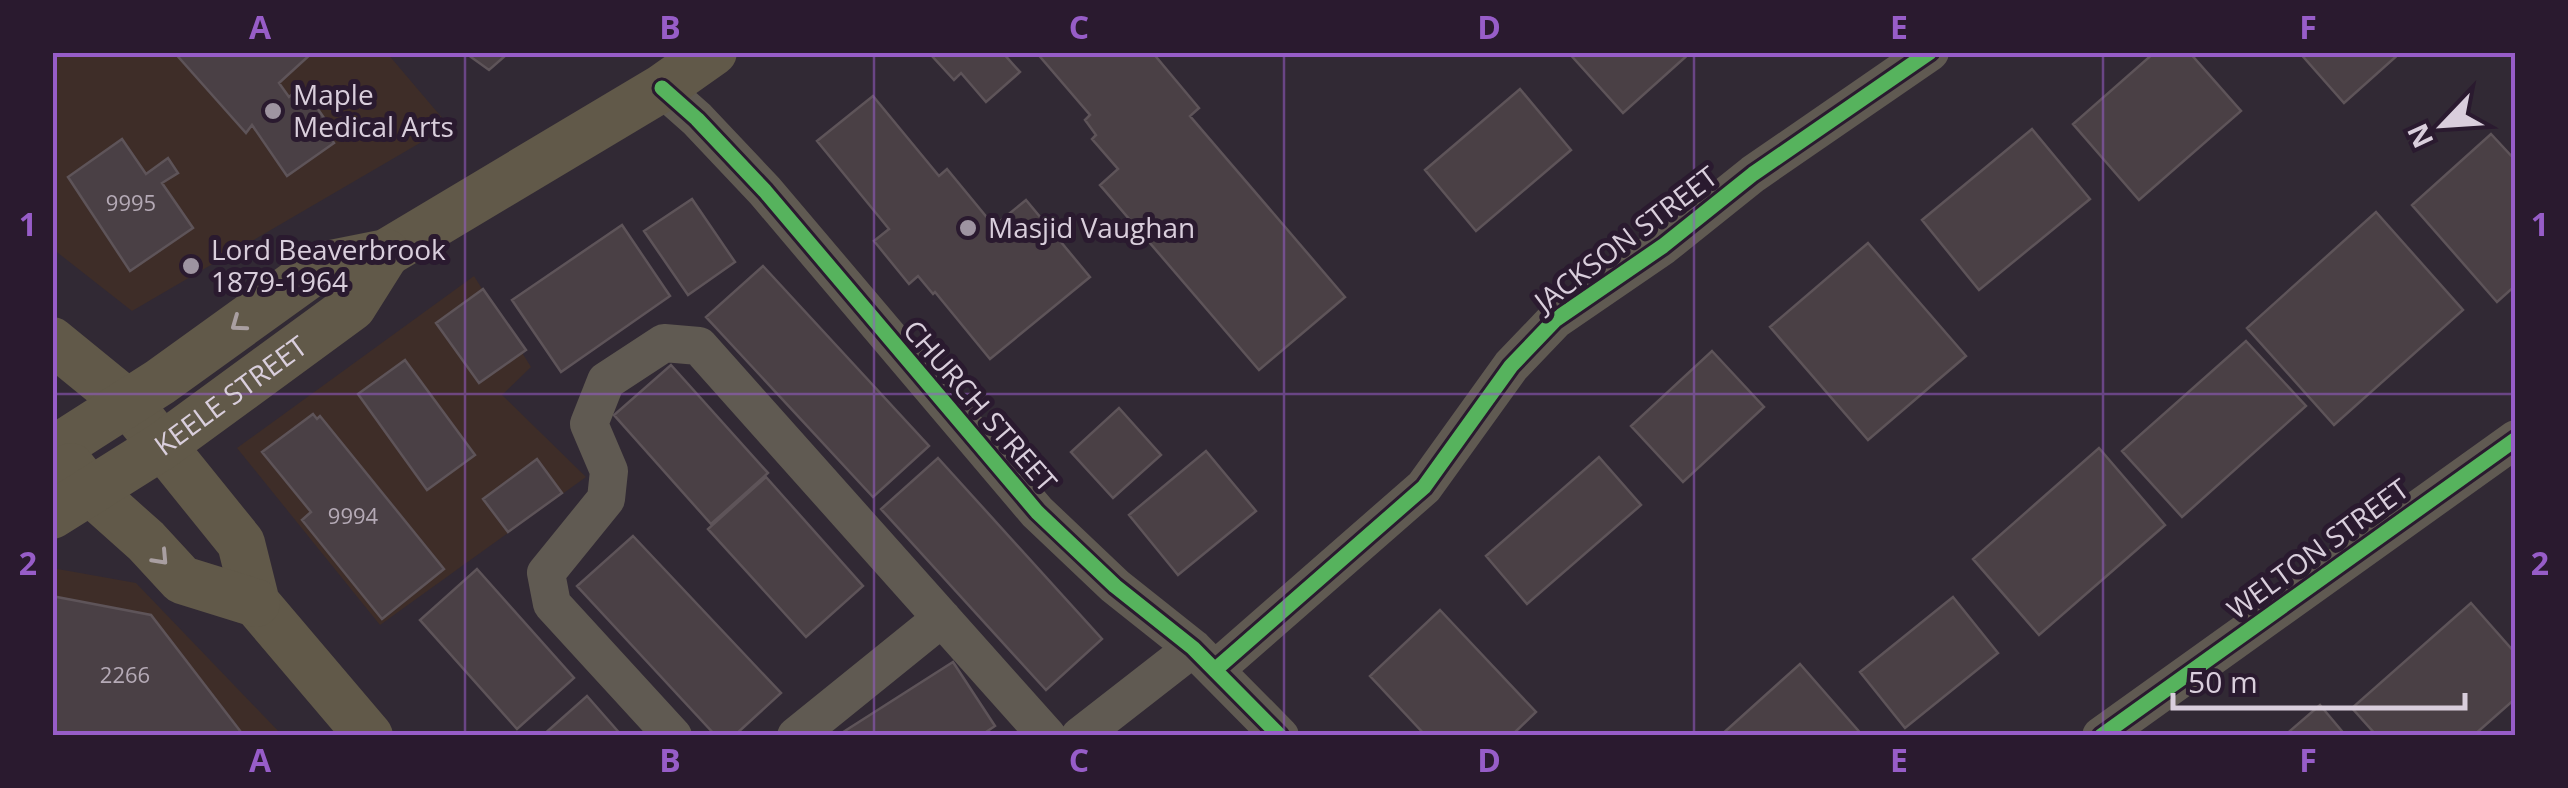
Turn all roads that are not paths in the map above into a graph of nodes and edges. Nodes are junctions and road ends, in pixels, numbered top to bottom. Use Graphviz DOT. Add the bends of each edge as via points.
graph roads {
  1 [pos="713,52"];
  2 [pos="1930,52"];
  3 [pos="662,88"];
  4 [pos="386,253"];
  5 [pos="52,341"];
  6 [pos="128,403"];
  7 [pos="2516,438"];
  8 [pos="162,446"];
  9 [pos="54,448"];
  10 [pos="71,503"];
  11 [pos="256,603"];
  12 [pos="942,618"];
  13 [pos="1205,659"];
  14 [pos="370,736"];
  15 [pos="672,736"];
  16 [pos="796,736"];
  17 [pos="1046,736"];
  18 [pos="1080,736"];
  19 [pos="1280,736"];
  20 [pos="2101,736"];
  1 -- 3 [label="main road, KEELE STREET"];
  2 -- 13 [label="street, JACKSON STREET" via="1555,320 1511,366 1424,487"];
  3 -- 4 [label="main road, KEELE STREET"];
  3 -- 13 [label="street, CHURCH STREET" via="765,191 1037,512"];
  4 -- 6 [label="main road, KEELE STREET, one-way" via="322,266"];
  4 -- 8 [label="main road, KEELE STREET" via="352,307"];
  5 -- 6 [label="main road"];
  6 -- 8 [label="main road"];
  6 -- 9 [label="main road, KEELE STREET"];
  7 -- 20 [label="street, WELTON STREET"];
  8 -- 10 [label="main road, KEELE STREET"];
  8 -- 11 [label="main road" via="240,543"];
  9 -- 10 [label="main road"];
  10 -- 11 [label="main road, one-way" via="146,541 182,580"];
  11 -- 14 [label="main road"];
  12 -- 15 [label="street" via="699,346 664,343 606,380 588,424 609,471 606,500 546,573 552,604"];
  12 -- 16 [label="street"];
  12 -- 17 [label="street"];
  13 -- 18 [label="street, JACKSON STREET"];
  13 -- 19 [label="street, CHURCH STREET"];
}
